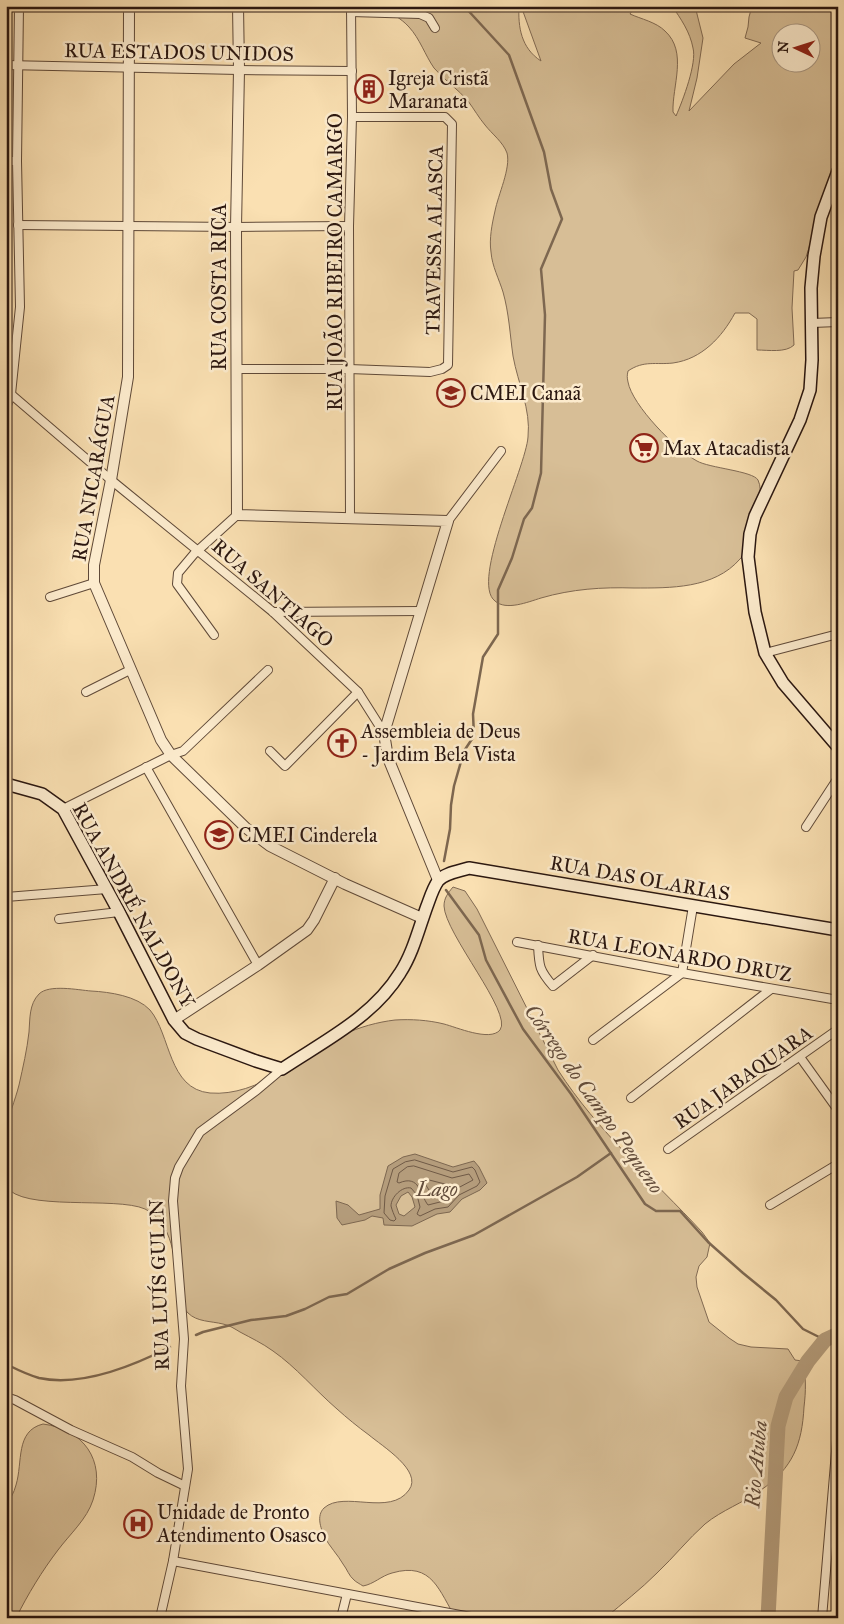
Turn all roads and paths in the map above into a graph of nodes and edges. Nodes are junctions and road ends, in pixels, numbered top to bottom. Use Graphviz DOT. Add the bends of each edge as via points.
graph roads {
  1 [pos="19,6"];
  2 [pos="129,6"];
  3 [pos="238,6"];
  4 [pos="351,9"];
  5 [pos="435,28"];
  6 [pos="6,65"];
  7 [pos="18,65"];
  8 [pos="129,68"];
  9 [pos="238,70"];
  10 [pos="352,71"];
  11 [pos="352,117"];
  12 [pos="17,160"];
  13 [pos="6,161"];
  14 [pos="838,171"];
  15 [pos="18,225"];
  16 [pos="128,226"];
  17 [pos="349,226"];
  18 [pos="236,227"];
  19 [pos="838,322"];
  20 [pos="812,323"];
  21 [pos="236,369"];
  22 [pos="349,369"];
  23 [pos="9,392"];
  24 [pos="6,408"];
  25 [pos="501,451"];
  26 [pos="111,480"];
  27 [pos="237,516"];
  28 [pos="350,519"];
  29 [pos="448,522"];
  30 [pos="198,551"];
  31 [pos="94,583"];
  32 [pos="50,597"];
  33 [pos="421,611"];
  34 [pos="273,612"];
  35 [pos="838,634"];
  36 [pos="214,635"];
  37 [pos="765,652"];
  38 [pos="130,670"];
  39 [pos="268,670"];
  40 [pos="86,692"];
  41 [pos="358,692"];
  42 [pos="384,733"];
  43 [pos="838,747"];
  44 [pos="270,751"];
  45 [pos="171,754"];
  46 [pos="146,767"];
  47 [pos="838,778"];
  48 [pos="6,784"];
  49 [pos="63,809"];
  50 [pos="806,827"];
  51 [pos="335,878"];
  52 [pos="438,880"];
  53 [pos="107,889"];
  54 [pos="6,897"];
  55 [pos="694,906"];
  56 [pos="119,912"];
  57 [pos="422,918"];
  58 [pos="59,919"];
  59 [pos="838,930"];
  60 [pos="517,942"];
  61 [pos="538,945"];
  62 [pos="593,955"];
  63 [pos="258,965"];
  64 [pos="682,973"];
  65 [pos="771,989"];
  66 [pos="838,1000"];
  67 [pos="174,1020"];
  68 [pos="837,1028"];
  69 [pos="593,1040"];
  70 [pos="800,1057"];
  71 [pos="282,1068"];
  72 [pos="631,1098"];
  73 [pos="838,1110"];
  74 [pos="668,1149"];
  75 [pos="838,1164"];
  76 [pos="770,1205"];
  77 [pos="6,1397"];
  78 [pos="838,1428"];
  79 [pos="836,1471"];
  80 [pos="185,1486"];
  81 [pos="833,1494"];
  82 [pos="838,1509"];
  83 [pos="173,1561"];
  84 [pos="347,1594"];
  85 [pos="160,1618"];
  86 [pos="341,1618"];
  87 [pos="476,1618"];
  88 [pos="822,1618"];
  1 -- 7 [label="street"];
  2 -- 8 [label="street, RUA NICARÁGUA"];
  3 -- 9 [label="street, RUA COSTA RICA"];
  4 -- 5 [label="street" via="420,14 429,18"];
  4 -- 10 [label="street, RUA JOÃO RIBEIRO CAMARGO"];
  6 -- 7 [label="street, RUA ESTADOS UNIDOS"];
  7 -- 8 [label="street, RUA ESTADOS UNIDOS"];
  7 -- 12 [label="street"];
  8 -- 9 [label="street, RUA ESTADOS UNIDOS"];
  8 -- 16 [label="street, RUA NICARÁGUA"];
  9 -- 10 [label="street, RUA ESTADOS UNIDOS"];
  9 -- 18 [label="street, RUA COSTA RICA"];
  10 -- 11 [label="street, RUA JOÃO RIBEIRO CAMARGO"];
  11 -- 17 [label="street, RUA JOÃO RIBEIRO CAMARGO"];
  11 -- 22 [label="street, TRAVESSA ALASCA" via="445,118 452,124 448,365 430,372"];
  12 -- 13 [label="street"];
  12 -- 15 [label="street"];
  14 -- 20 [label="main road" via="821,217 814,256"];
  15 -- 16 [label="street"];
  15 -- 23 [label="street" via="20,307"];
  16 -- 18 [label="street"];
  16 -- 26 [label="street, RUA NICARÁGUA" via="128,377"];
  17 -- 18 [label="street"];
  17 -- 22 [label="street, RUA JOÃO RIBEIRO CAMARGO"];
  18 -- 21 [label="street, RUA COSTA RICA"];
  19 -- 20 [label="street"];
  20 -- 37 [label="main road" via="810,390 750,534 751,583"];
  21 -- 22 [label="street"];
  21 -- 27 [label="street, RUA COSTA RICA"];
  22 -- 28 [label="street, RUA JOÃO RIBEIRO CAMARGO"];
  23 -- 24 [label="street"];
  23 -- 26 [label="street, RUA SANTIAGO"];
  25 -- 29 [label="street"];
  26 -- 30 [label="street, RUA SANTIAGO"];
  26 -- 31 [label="street, RUA NICARÁGUA" via="94,565"];
  27 -- 28 [label="street"];
  27 -- 30 [label="street"];
  28 -- 29 [label="street"];
  29 -- 33 [label="street"];
  30 -- 34 [label="street, RUA SANTIAGO"];
  30 -- 36 [label="street" via="178,573 178,584"];
  31 -- 32 [label="street"];
  31 -- 38 [label="street, RUA NICARÁGUA"];
  33 -- 34 [label="street"];
  33 -- 42 [label="street"];
  34 -- 41 [label="street, RUA SANTIAGO"];
  35 -- 37 [label="street"];
  37 -- 43 [label="main road" via="782,683"];
  38 -- 40 [label="street"];
  38 -- 45 [label="street, RUA NICARÁGUA" via="161,740"];
  39 -- 45 [label="street" via="183,750"];
  41 -- 42 [label="street, RUA SANTIAGO"];
  41 -- 44 [label="street" via="285,766"];
  42 -- 52 [label="street, RUA SANTIAGO" via="388,758"];
  45 -- 46 [label="street"];
  45 -- 51 [label="street, RUA NICARÁGUA" via="246,828 270,846"];
  46 -- 49 [label="street"];
  46 -- 63 [label="street"];
  47 -- 50 [label="street"];
  48 -- 49 [label="main road, RUA ANDRÉ NALDONY" via="42,794"];
  49 -- 53 [label="main road, RUA ANDRÉ NALDONY"];
  51 -- 57 [label="street, RUA NICARÁGUA"];
  51 -- 63 [label="street" via="307,930"];
  52 -- 55 [label="main road, RUA DAS OLARIAS" via="469,868"];
  52 -- 57 [label="main road, RUA LUÍS GULIN"];
  53 -- 54 [label="street"];
  53 -- 56 [label="main road, RUA ANDRÉ NALDONY"];
  55 -- 59 [label="main road, RUA DAS OLARIAS"];
  55 -- 64 [label="street"];
  56 -- 58 [label="street"];
  56 -- 67 [label="main road, RUA ANDRÉ NALDONY"];
  57 -- 71 [label="main road, RUA LUÍS GULIN" via="412,950 385,994 366,1013"];
  60 -- 61 [label="street, RUA LEONARDO DRUZ"];
  61 -- 62 [label="street, RUA LEONARDO DRUZ"];
  61 -- 62 [label="street" via="541,972 552,986"];
  62 -- 64 [label="street, RUA LEONARDO DRUZ"];
  63 -- 67 [label="street"];
  64 -- 65 [label="street, RUA LEONARDO DRUZ"];
  64 -- 69 [label="street"];
  65 -- 66 [label="street, RUA LEONARDO DRUZ"];
  65 -- 72 [label="street"];
  67 -- 71 [label="main road, RUA ANDRÉ NALDONY" via="185,1033 197,1039"];
  68 -- 70 [label="street, RUA JABAQUARA"];
  70 -- 73 [label="street"];
  70 -- 74 [label="street, RUA JABAQUARA"];
  71 -- 80 [label="street, RUA LUÍS GULIN" via="258,1090 200,1132 175,1178 173,1201 184,1339 181,1386 188,1469"];
  75 -- 76 [label="street"];
  77 -- 80 [label="street"];
  78 -- 79 [label="street"];
  79 -- 81 [label="street"];
  80 -- 83 [label="street, RUA LUÍS GULIN"];
  81 -- 82 [label="street"];
  81 -- 88 [label="street"];
  83 -- 84 [label="street"];
  83 -- 85 [label="street, RUA LUÍS GULIN"];
  84 -- 86 [label="street"];
  84 -- 87 [label="street"];
}
